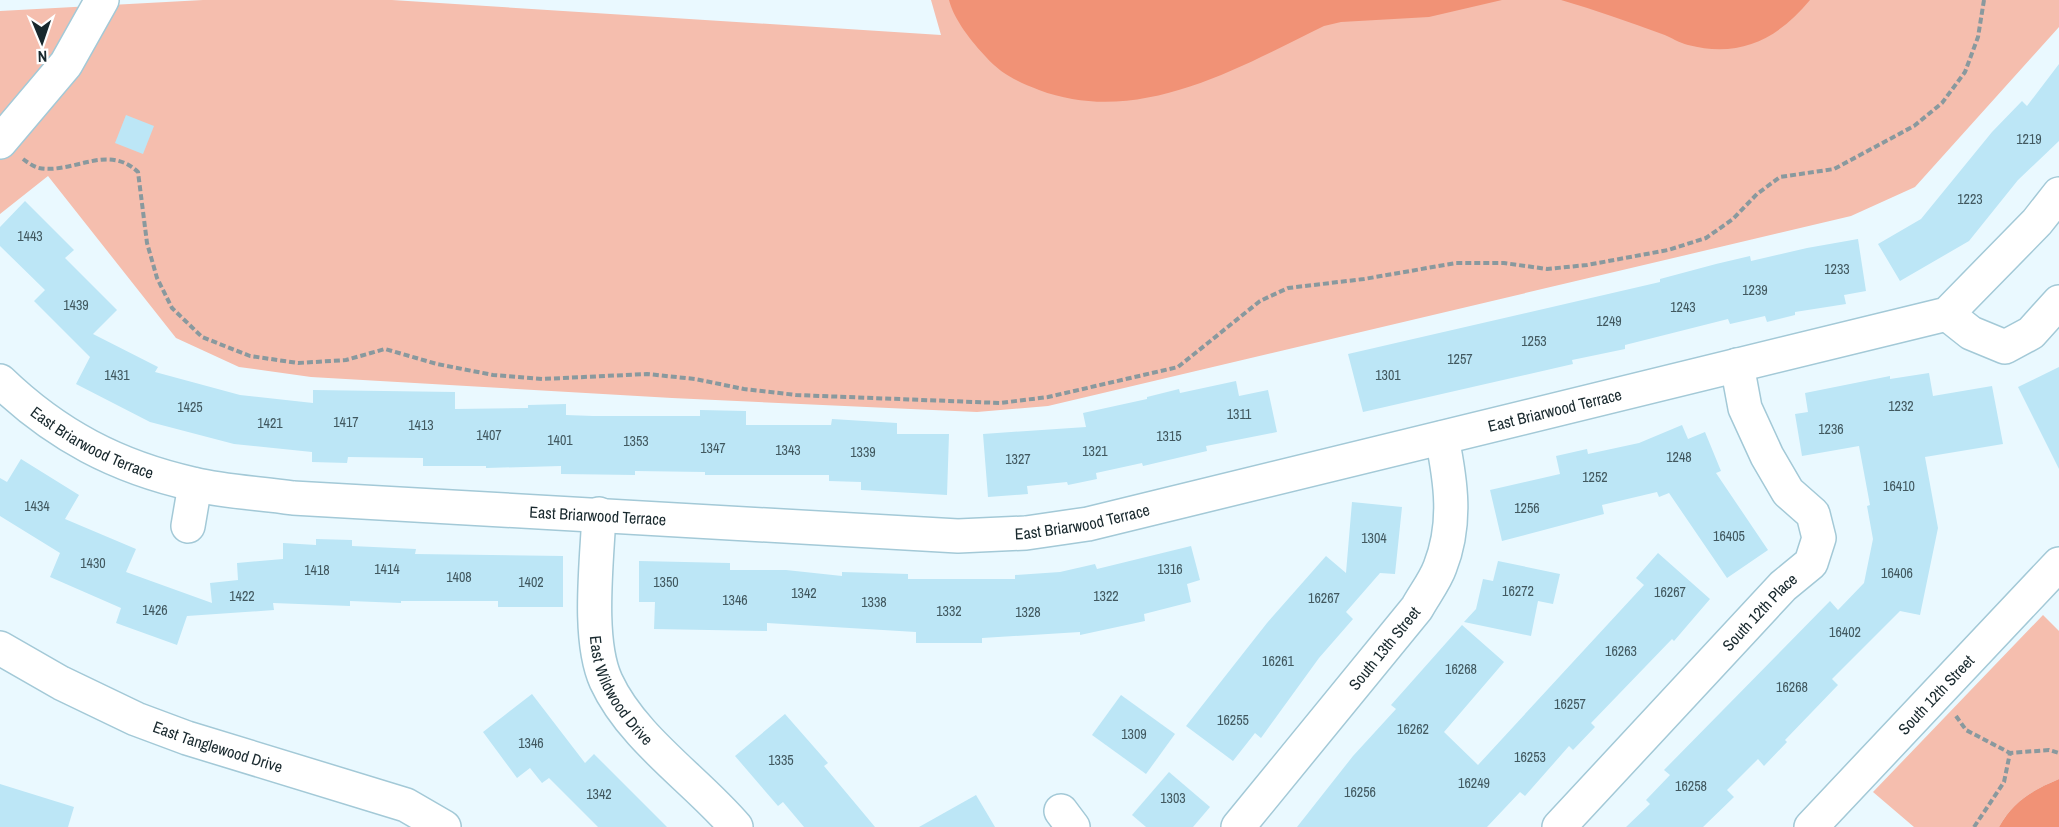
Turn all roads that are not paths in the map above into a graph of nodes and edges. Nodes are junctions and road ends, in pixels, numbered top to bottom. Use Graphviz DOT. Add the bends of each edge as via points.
graph roads {
  1 [pos="102,0"];
  2 [pos="0,142"];
  3 [pos="2059,194"];
  4 [pos="2059,302"];
  5 [pos="1947,314"];
  6 [pos="1737,365"];
  7 [pos="0,381"];
  8 [pos="1442,438"];
  9 [pos="195,485"];
  10 [pos="599,514"];
  11 [pos="188,526"];
  12 [pos="2059,564"];
  13 [pos="2,653"];
  14 [pos="444,827"];
  15 [pos="736,827"];
  16 [pos="1238,827"];
  17 [pos="1559,827"];
  18 [pos="1811,827"];
  1 -- 2 [label="street" via="66,64"];
  3 -- 5 [label="street" via="2037,222"];
  4 -- 5 [label="street" via="2031,333 2005,347 1971,333"];
  5 -- 6 [label="street, East Briarwood Terrace"];
  6 -- 8 [label="street, East Briarwood Terrace"];
  6 -- 17 [label="street, South 12th Place" via="1745,408 1767,456 1788,492 1814,514 1819,538 1811,563 1783,586"];
  7 -- 9 [label="street, East Briarwood Terrace" via="30,410 87,447 144,472"];
  8 -- 10 [label="street, East Briarwood Terrace" via="1088,524 1026,533 958,536"];
  8 -- 16 [label="street, South 13th Street" via="1452,502 1449,536 1440,568 1417,608"];
  9 -- 10 [label="street, East Briarwood Terrace" via="293,498"];
  9 -- 11 [label="street"];
  10 -- 15 [label="street, East Wildwood Drive" via="596,640 605,680 620,705 654,745"];
  12 -- 18 [label="street, South 12th Street"];
  13 -- 14 [label="street, East Tanglewood Drive" via="136,719 406,805"];
}
